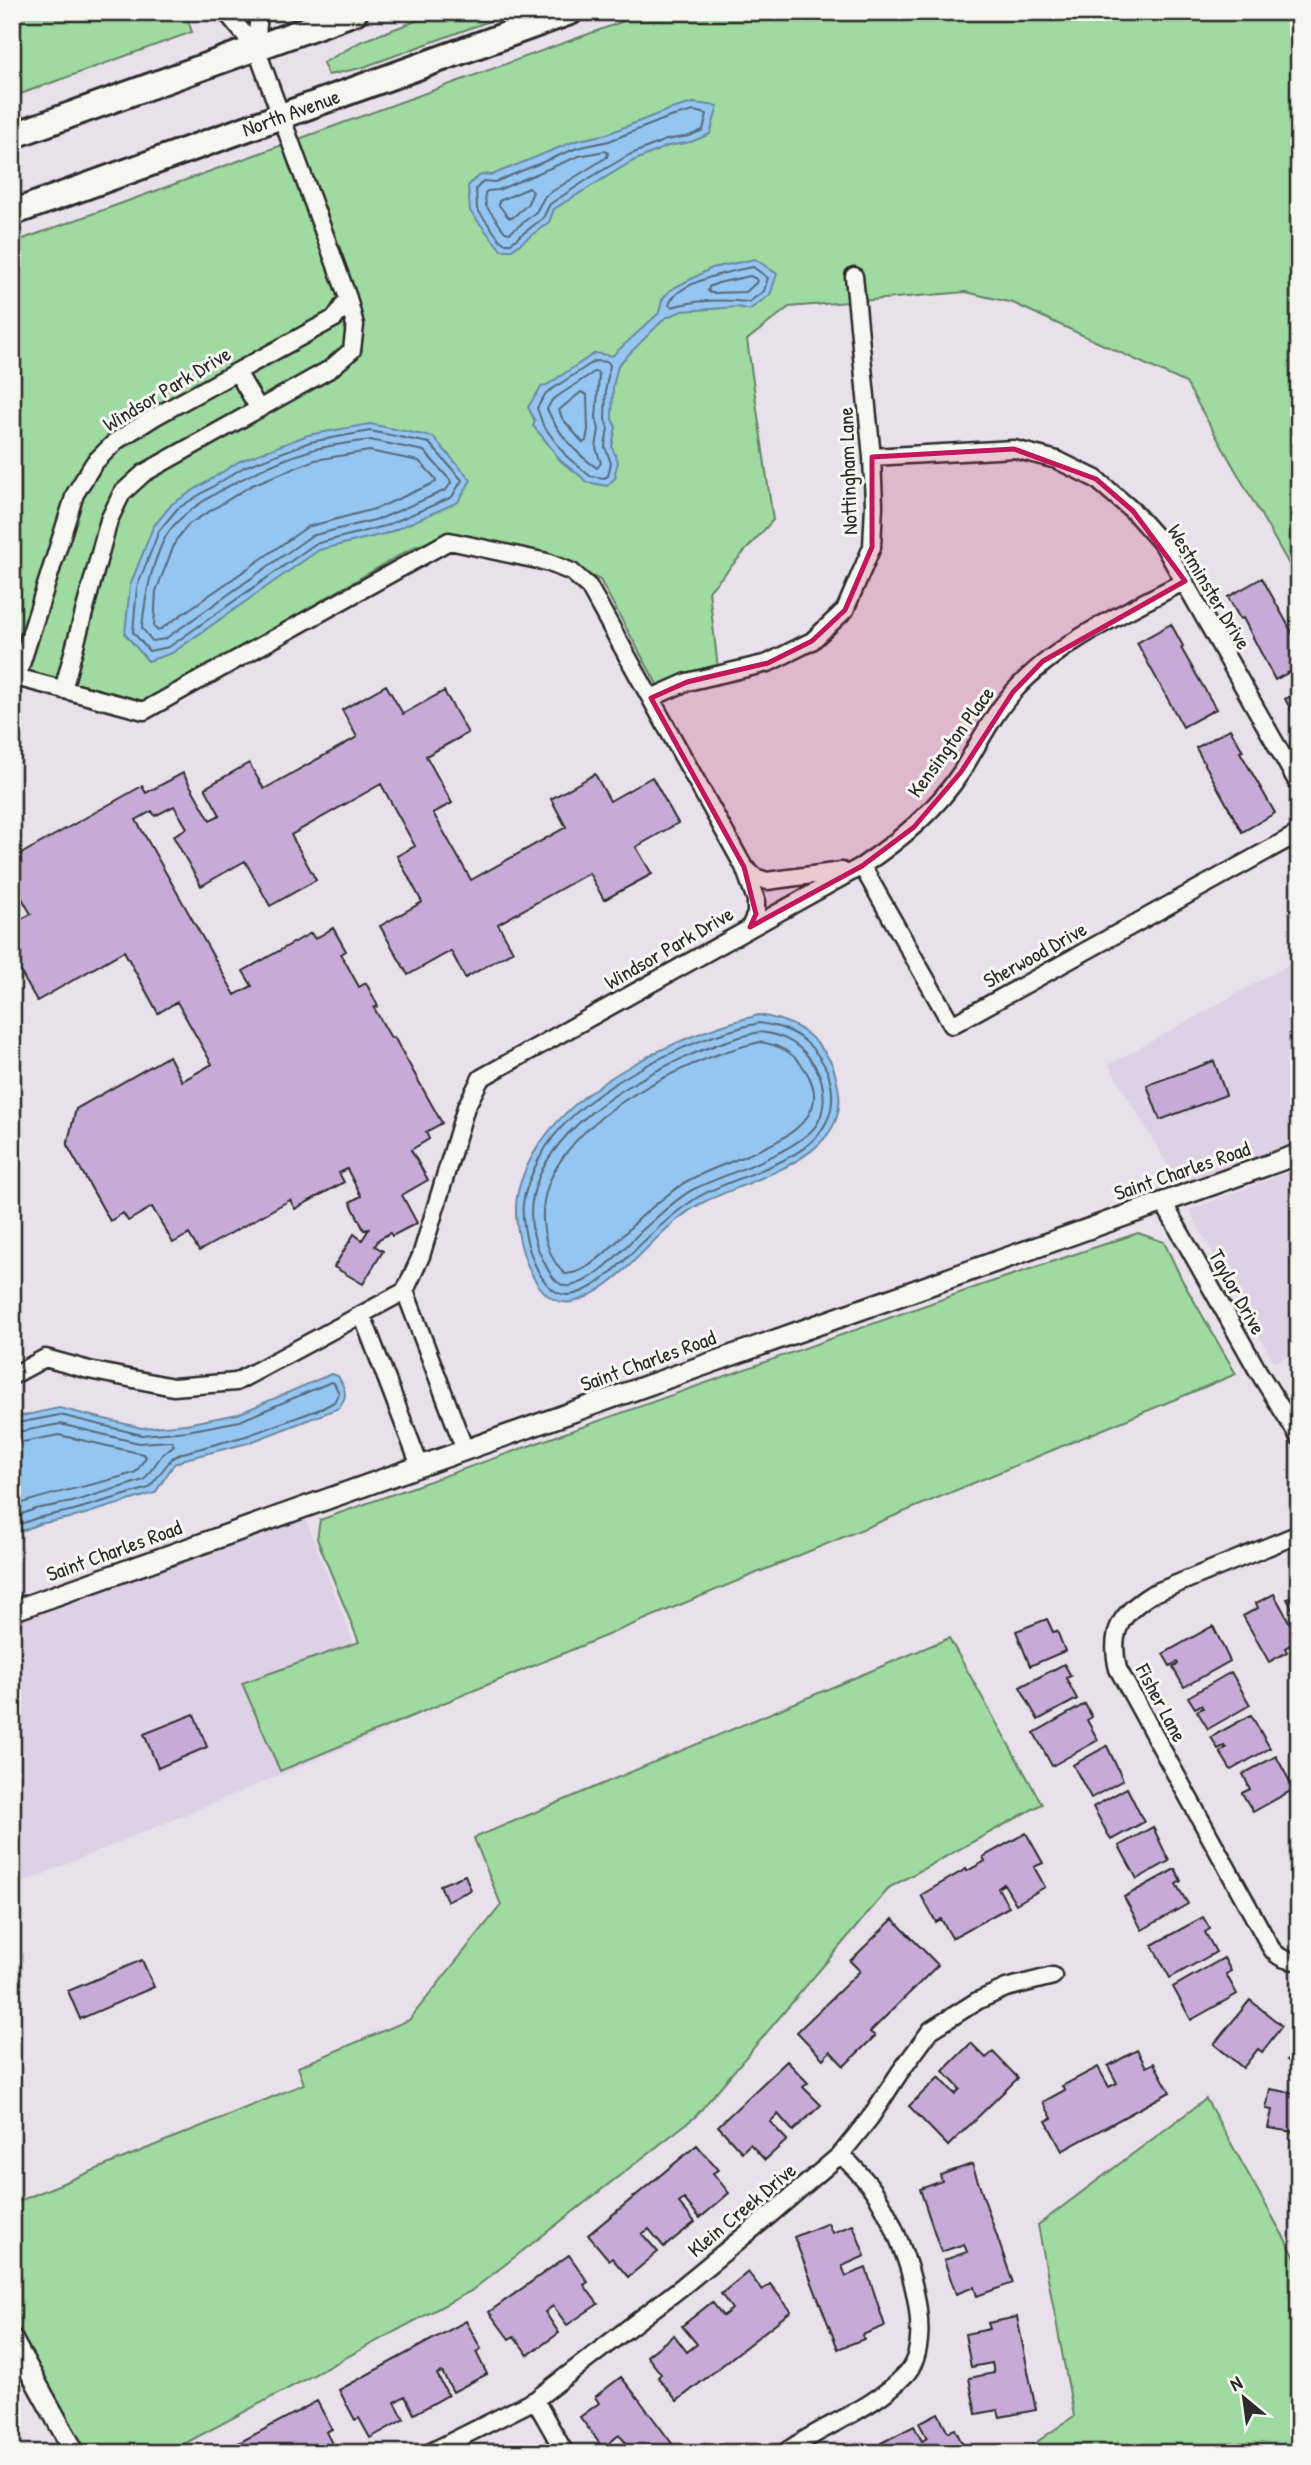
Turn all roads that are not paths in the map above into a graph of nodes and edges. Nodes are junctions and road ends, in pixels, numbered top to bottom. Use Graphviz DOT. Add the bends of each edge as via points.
graph roads {
  1 [pos="226,12"];
  2 [pos="260,12"];
  3 [pos="355,12"];
  4 [pos="570,12"];
  5 [pos="257,48"];
  6 [pos="282,116"];
  7 [pos="12,136"];
  8 [pos="12,213"];
  9 [pos="854,276"];
  10 [pos="348,298"];
  11 [pos="237,372"];
  12 [pos="258,409"];
  13 [pos="872,457"];
  14 [pos="1185,581"];
  15 [pos="15,677"];
  16 [pos="63,690"];
  17 [pos="651,698"];
  18 [pos="1299,785"];
  19 [pos="1299,833"];
  20 [pos="862,866"];
  21 [pos="744,867"];
  22 [pos="750,927"];
  23 [pos="1299,1154"];
  24 [pos="1163,1202"];
  25 [pos="405,1291"];
  26 [pos="362,1315"];
  27 [pos="12,1376"];
  28 [pos="1299,1437"];
  29 [pos="465,1450"];
  30 [pos="420,1466"];
  31 [pos="1299,1534"];
  32 [pos="12,1611"];
  33 [pos="1299,1961"];
  34 [pos="1053,1976"];
  35 [pos="841,2154"];
  36 [pos="12,2339"];
  37 [pos="535,2400"];
  38 [pos="75,2453"];
  39 [pos="429,2453"];
  40 [pos="565,2453"];
  41 [pos="784,2453"];
  1 -- 5 [label="street"];
  2 -- 5 [label="street"];
  3 -- 5 [label="main road"];
  4 -- 6 [label="main road, North Avenue"];
  5 -- 6 [label="street"];
  5 -- 7 [label="main road"];
  6 -- 8 [label="main road, North Avenue"];
  6 -- 10 [label="street"];
  9 -- 13 [label="street, Nottingham Lane"];
  10 -- 11 [label="street, Windsor Park Drive" via="335,318"];
  10 -- 12 [label="street" via="355,325 352,350 330,369"];
  11 -- 12 [label="street"];
  11 -- 15 [label="street, Windsor Park Drive" via="126,435 94,463 75,494"];
  12 -- 16 [label="street" via="144,473 122,493 109,520"];
  13 -- 14 [label="street, Westminster Drive" via="1014,449 1056,460 1096,479 1133,511 1164,545"];
  13 -- 17 [label="street, Nottingham Lane" via="872,547 845,610 812,641 768,663 687,682"];
  14 -- 18 [label="street, Westminster Drive"];
  14 -- 20 [label="street, Kensington Place" via="1044,661 991,720 942,797 914,827"];
  15 -- 16 [label="street, Windsor Park Drive"];
  16 -- 17 [label="street, Windsor Park Drive" via="144,711 449,541 547,562 572,572 589,587"];
  17 -- 21 [label="street, Windsor Park Drive"];
  19 -- 20 [label="street, Sherwood Drive" via="952,1025"];
  20 -- 21 [label="street" via="767,881"];
  20 -- 22 [label="street, Kensington Place"];
  21 -- 22 [label="street, Windsor Park Drive" via="756,900"];
  22 -- 25 [label="street, Windsor Park Drive" via="481,1078 466,1107 421,1256"];
  23 -- 24 [label="street, Saint Charles Road"];
  24 -- 28 [label="street, Taylor Drive"];
  24 -- 29 [label="street, Saint Charles Road"];
  25 -- 26 [label="street"];
  25 -- 29 [label="street"];
  26 -- 27 [label="street" via="236,1382 173,1387 45,1357"];
  26 -- 30 [label="street"];
  29 -- 30 [label="street, Saint Charles Road"];
  30 -- 32 [label="street, Saint Charles Road"];
  31 -- 33 [label="street, Fisher Lane" via="1152,1594 1123,1616 1114,1646 1118,1669 1271,1948 1278,1957"];
  34 -- 35 [label="street, Klein Creek Drive" via="1006,1988 931,2030"];
  35 -- 37 [label="street, Klein Creek Drive" via="683,2286"];
  35 -- 41 [label="street" via="873,2188 897,2230 920,2312 919,2344 908,2373 880,2399"];
  36 -- 38 [label="street"];
  37 -- 39 [label="street, Klein Creek Drive"];
  37 -- 40 [label="street"];
}
